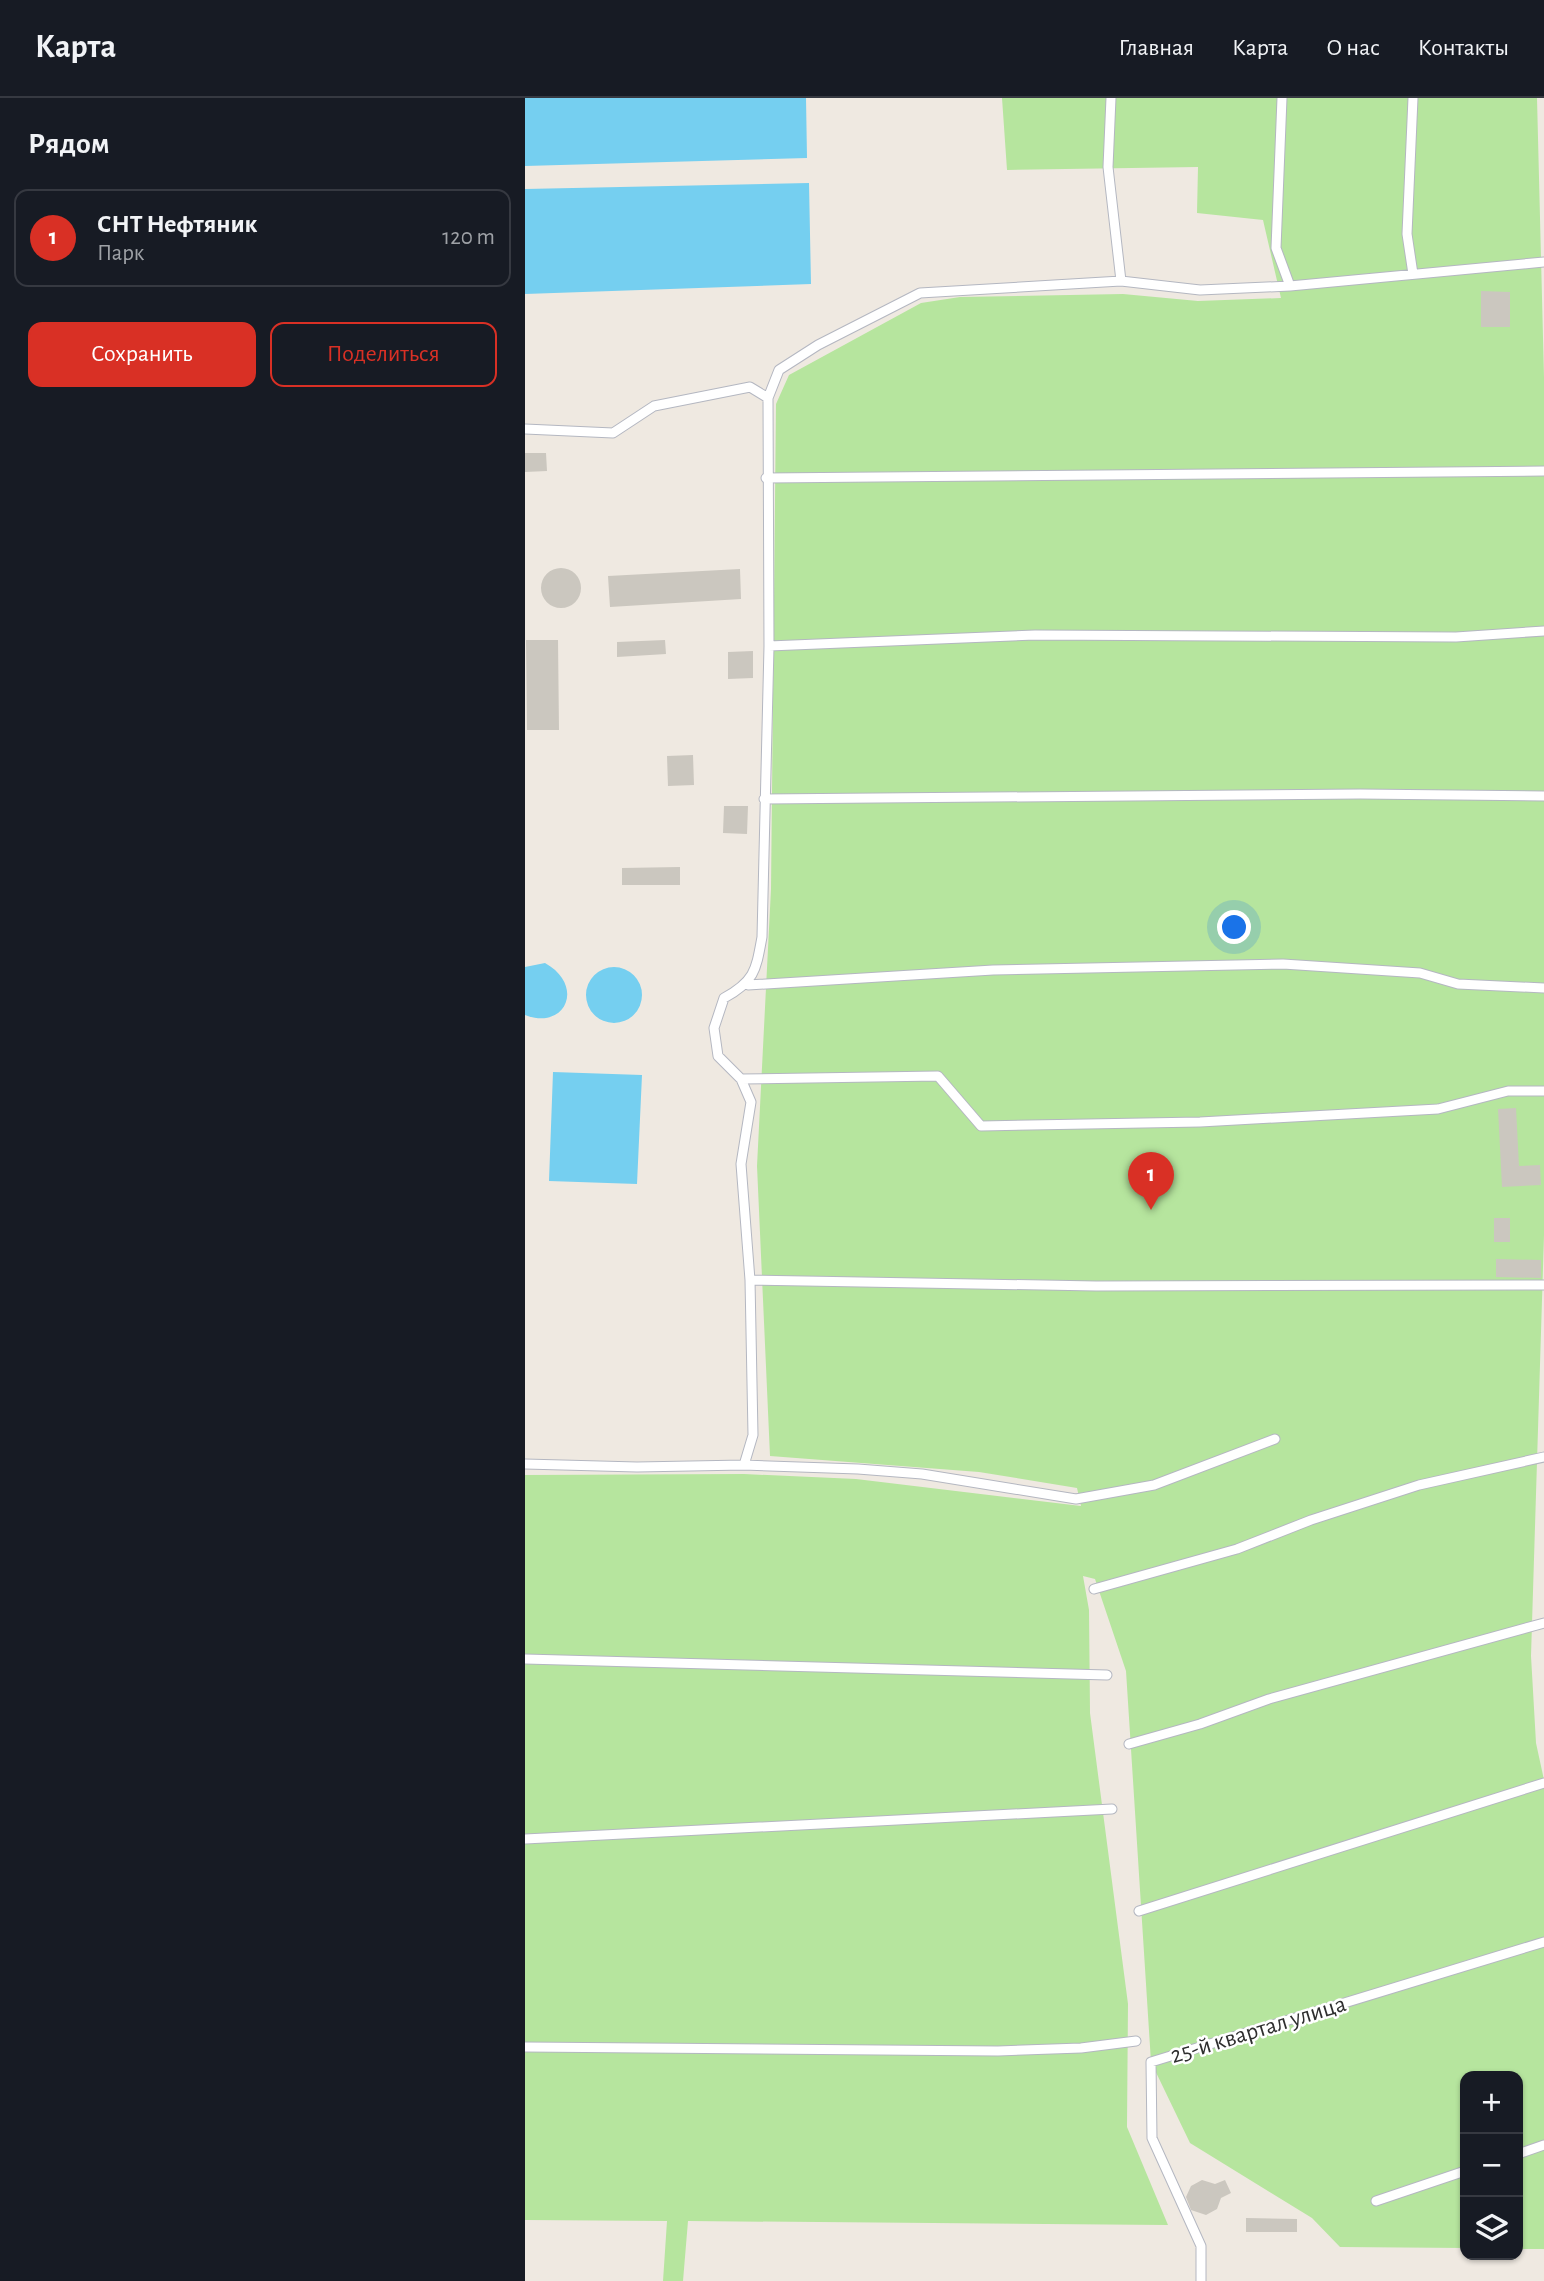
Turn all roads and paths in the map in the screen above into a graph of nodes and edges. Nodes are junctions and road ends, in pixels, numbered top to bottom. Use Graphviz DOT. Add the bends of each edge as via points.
graph roads {
  1 [pos="1111,98"];
  2 [pos="1282,98"];
  3 [pos="1413,98"];
  4 [pos="1544,262"];
  5 [pos="1413,274"];
  6 [pos="1121,281"];
  7 [pos="1290,286"];
  8 [pos="768,398"];
  9 [pos="525,429"];
  10 [pos="1544,471"];
  11 [pos="766,478"];
  12 [pos="1544,631"];
  13 [pos="769,646"];
  14 [pos="1544,796"];
  15 [pos="764,799"];
  16 [pos="748,985"];
  17 [pos="1544,988"];
  18 [pos="741,1079"];
  19 [pos="1544,1091"];
  20 [pos="750,1280"];
  21 [pos="1544,1285"];
  22 [pos="1275,1439"];
  23 [pos="1544,1457"];
  24 [pos="525,1464"];
  25 [pos="744,1465"];
  26 [pos="1094,1588"];
  27 [pos="1544,1623"];
  28 [pos="525,1659"];
  29 [pos="1107,1675"];
  30 [pos="1129,1744"];
  31 [pos="1544,1783"];
  32 [pos="1112,1809"];
  33 [pos="525,1839"];
  34 [pos="1139,1912"];
  35 [pos="1544,1942"];
  36 [pos="1136,2041"];
  37 [pos="525,2047"];
  38 [pos="1544,2145"];
  39 [pos="1523,2152"];
  40 [pos="1460,2173"];
  41 [pos="1376,2201"];
  42 [pos="1201,2281"];
  1 -- 6 [label="lane" via="1108,167"];
  2 -- 7 [label="lane" via="1276,248"];
  3 -- 5 [label="lane" via="1407,234"];
  4 -- 5 [label="lane"];
  5 -- 7 [label="lane"];
  6 -- 7 [label="lane" via="1200,290"];
  6 -- 8 [label="lane" via="920,293 779,370"];
  8 -- 9 [label="lane" via="750,387 654,406 613,433"];
  8 -- 11 [label="lane"];
  10 -- 11 [label="lane"];
  11 -- 13 [label="lane"];
  12 -- 13 [label="lane" via="1456,637 1035,635"];
  13 -- 15 [label="lane"];
  14 -- 15 [label="lane"];
  15 -- 16 [label="lane" via="762,937"];
  16 -- 17 [label="lane" via="993,970 1283,964 1420,973 1458,984"];
  16 -- 18 [label="lane" via="725,998 714,1028 718,1056"];
  18 -- 19 [label="lane" via="939,1076 981,1126 1200,1122 1438,1109 1508,1091"];
  18 -- 20 [label="lane" via="751,1102 741,1164"];
  20 -- 21 [label="lane" via="1095,1286"];
  20 -- 25 [label="lane" via="753,1435"];
  22 -- 25 [label="lane" via="1154,1485 1076,1499 922,1474"];
  23 -- 26 [label="lane" via="1419,1485 1237,1549"];
  24 -- 25 [label="lane"];
  27 -- 30 [label="lane" via="1269,1699"];
  28 -- 29 [label="lane"];
  31 -- 34 [label="lane"];
  32 -- 33 [label="lane"];
  35 -- 42 [label="lane, 25-й квартал улица" via="1151,2062 1151,2138 1201,2246"];
  36 -- 37 [label="lane" via="999,2051"];
  38 -- 39 [label="lane"];
  40 -- 41 [label="lane"];
}
